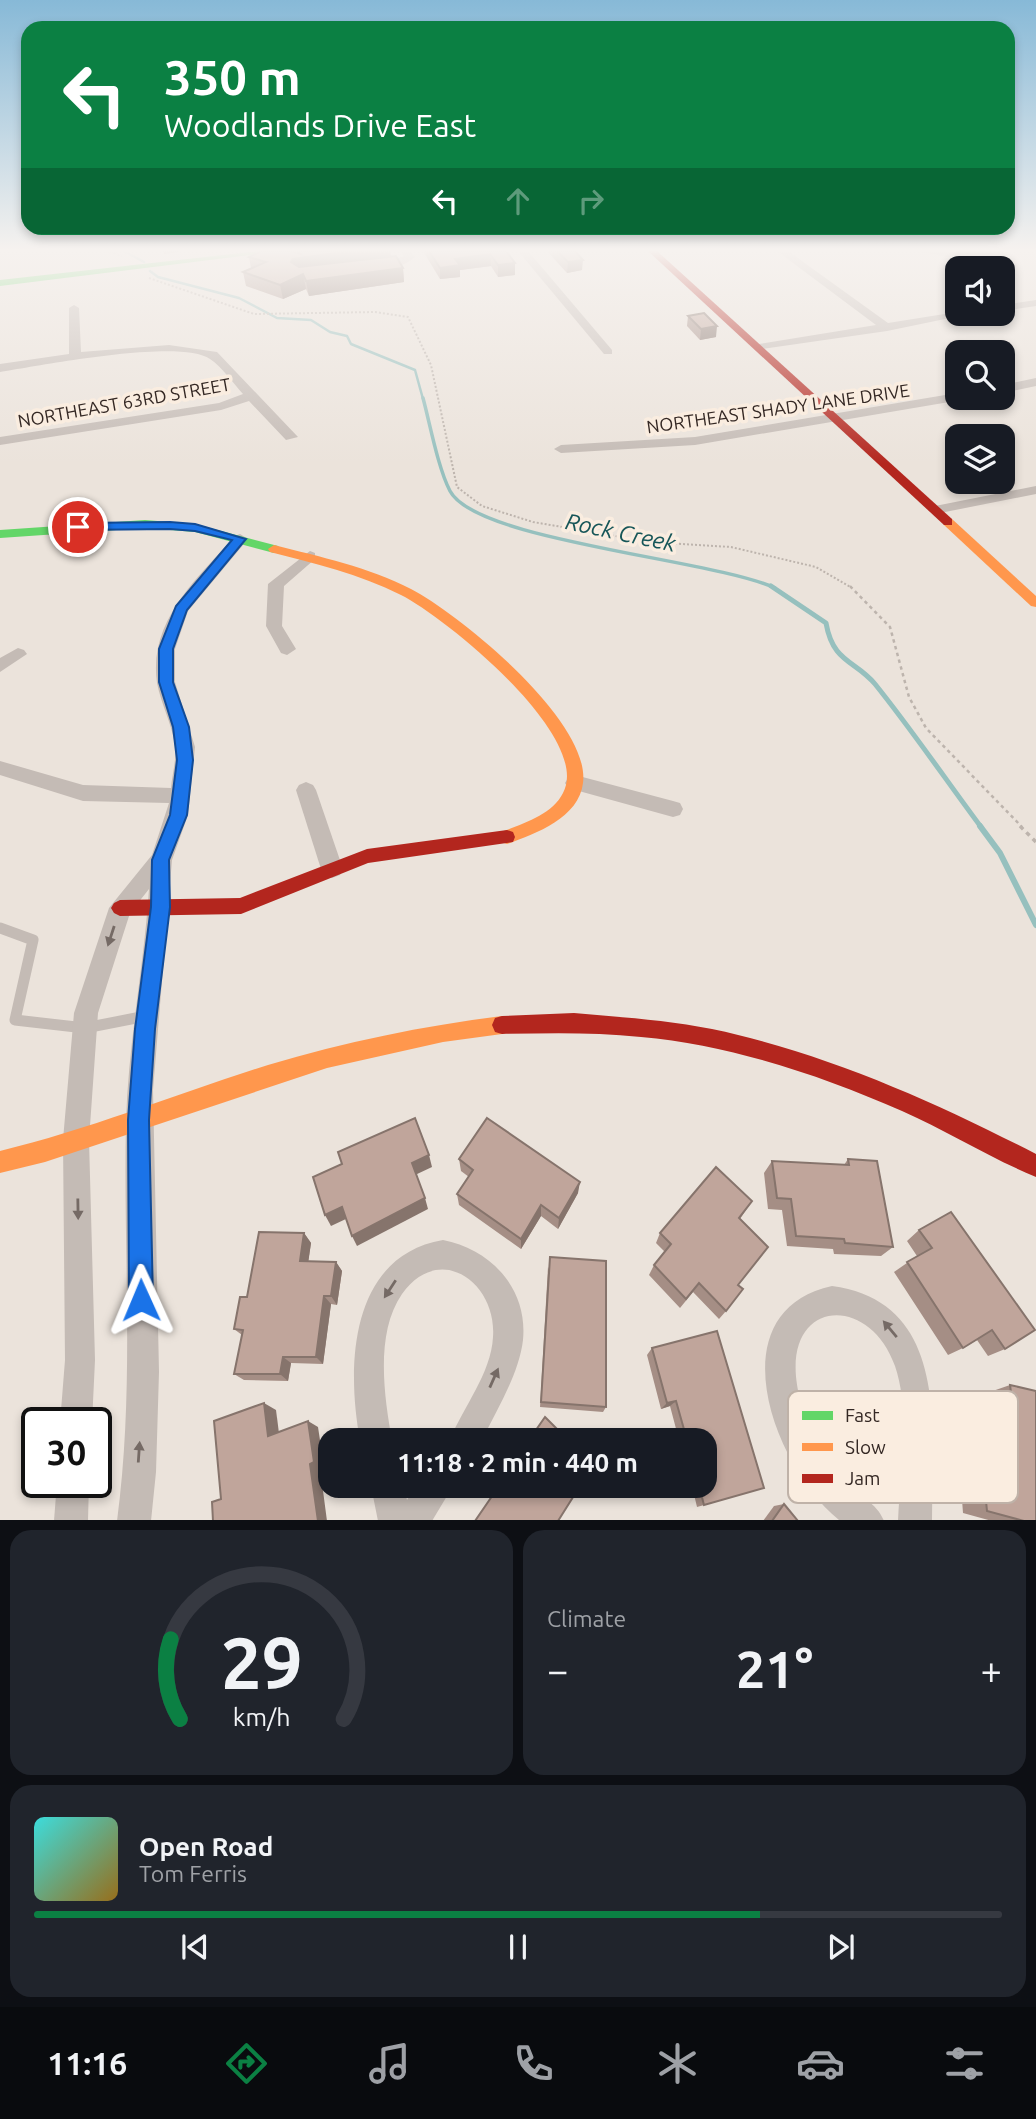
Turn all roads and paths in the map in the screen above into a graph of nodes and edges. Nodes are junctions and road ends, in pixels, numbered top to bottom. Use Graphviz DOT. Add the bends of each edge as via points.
graph roads {
  1 [pos="74,322"];
  2 [pos="410,322"];
  3 [pos="583,322"];
  4 [pos="731,322"];
  5 [pos="879,322"];
  6 [pos="920,322"];
  7 [pos="887,328"];
  8 [pos="759,348"];
  9 [pos="608,352"];
  10 [pos="75,358"];
  11 [pos="0,368"];
  12 [pos="1036,383"];
  13 [pos="1015,387"];
  14 [pos="254,395"];
  15 [pos="945,399"];
  16 [pos="837,420"];
  17 [pos="291,437"];
  18 [pos="0,442"];
  19 [pos="561,449"];
  20 [pos="1036,490"];
  21 [pos="935,510"];
  22 [pos="0,534"];
  23 [pos="240,539"];
  24 [pos="310,556"];
  25 [pos="1036,603"];
  26 [pos="287,649"];
  27 [pos="18,654"];
  28 [pos="0,666"];
  29 [pos="0,768"];
  30 [pos="575,783"];
  31 [pos="306,790"];
  32 [pos="182,796"];
  33 [pos="673,809"];
  34 [pos="1036,842"];
  35 [pos="161,860"];
  36 [pos="332,869"];
  37 [pos="160,907"];
  38 [pos="120,908"];
  39 [pos="0,928"];
  40 [pos="146,1016"];
  41 [pos="85,1028"];
  42 [pos="139,1120"];
  43 [pos="76,1140"];
  44 [pos="0,1162"];
  45 [pos="1036,1166"];
  46 [pos="915,1391"];
  47 [pos="77,1407"];
  48 [pos="788,1411"];
  49 [pos="374,1428"];
  50 [pos="471,1428"];
  51 [pos="72,1498"];
  52 [pos="390,1498"];
  53 [pos="429,1498"];
  54 [pos="846,1503"];
  55 [pos="71,1520"];
  56 [pos="134,1520"];
  57 [pos="395,1520"];
  58 [pos="413,1520"];
  59 [pos="867,1520"];
  1 -- 10 [label="street"];
  2 -- 34 [label="path" via="431,365 457,487 482,506 533,522 627,539 731,547 816,567 843,580 890,627 909,697 926,728"];
  3 -- 9 [label="street"];
  4 -- 8 [label="street"];
  5 -- 7 [label="street"];
  6 -- 7 [label="street"];
  7 -- 8 [label="street"];
  8 -- 16 [label="street"];
  10 -- 11 [label="street"];
  10 -- 14 [label="street" via="162,348 196,349 212,355"];
  12 -- 13 [label="street"];
  14 -- 17 [label="street"];
  14 -- 18 [label="street, NORTHEAST 63RD STREET" via="221,406"];
  15 -- 16 [label="street, NORTHEAST SHADY LANE DRIVE"];
  16 -- 19 [label="street, NORTHEAST SHADY LANE DRIVE" via="695,441"];
  16 -- 21 [label="street"];
  20 -- 21 [label="street"];
  21 -- 25 [label="street"];
  22 -- 23 [label="street" via="145,524 195,528"];
  23 -- 24 [label="street"];
  23 -- 32 [label="street" via="180,609 166,649 166,682 185,747"];
  24 -- 26 [label="street" via="276,584 274,626"];
  24 -- 30 [label="street" via="393,586 479,643 567,741 576,766"];
  27 -- 28 [label="street"];
  29 -- 32 [label="street" via="83,793"];
  30 -- 33 [label="street"];
  30 -- 36 [label="street" via="558,811 522,833 500,840 367,856"];
  31 -- 36 [label="street"];
  32 -- 35 [label="street"];
  35 -- 37 [label="street"];
  35 -- 38 [label="street"];
  36 -- 37 [label="street" via="241,905"];
  37 -- 38 [label="street"];
  37 -- 40 [label="street"];
  38 -- 41 [label="street, one-way"];
  39 -- 41 [label="lane" via="33,940 15,1020"];
  40 -- 41 [label="lane"];
  40 -- 42 [label="street"];
  41 -- 43 [label="street"];
  42 -- 43 [label="street"];
  42 -- 45 [label="street" via="268,1075 381,1044 514,1025 596,1022 719,1040 815,1067 926,1110"];
  56 -- 42 [label="street, one-way" via="143,1402"];
  43 -- 44 [label="street"];
  43 -- 47 [label="street, one-way"];
  46 -- 48 [label="street, one-way" via="905,1350 893,1331 862,1306 828,1301 798,1315 780,1346 778,1370"];
  50 -- 49 [label="street, one-way" via="503,1359 509,1318 495,1283 483,1270 454,1256 437,1255 406,1269 384,1298 368,1376"];
  51 -- 55 [label="street"];
  52 -- 57 [label="street"];
  53 -- 58 [label="street"];
  54 -- 59 [label="street, one-way"];
}
